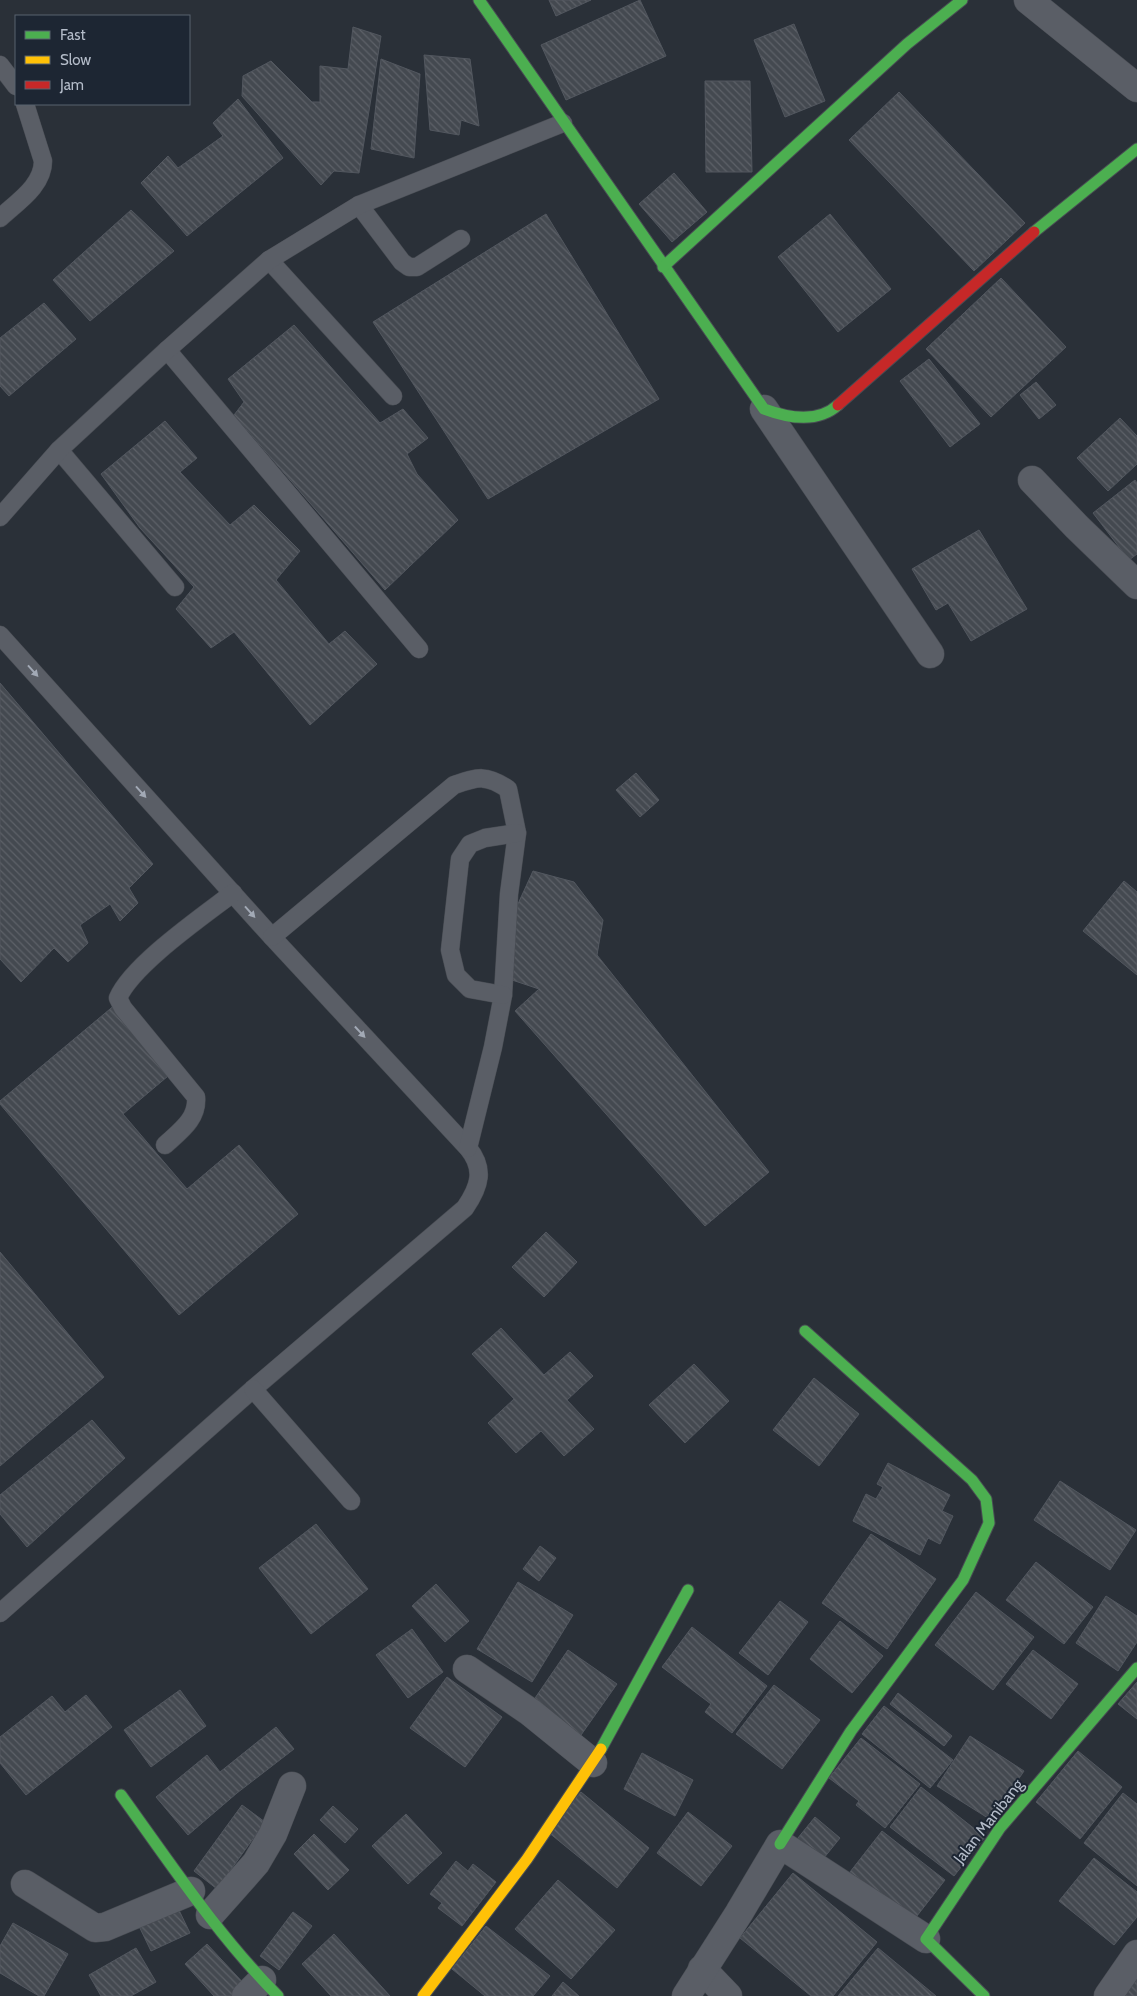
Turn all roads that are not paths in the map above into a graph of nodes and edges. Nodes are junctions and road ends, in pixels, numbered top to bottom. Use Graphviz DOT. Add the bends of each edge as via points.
graph roads {
  1 [pos="479,0"];
  2 [pos="962,0"];
  3 [pos="1028,0"];
  4 [pos="0,65"];
  5 [pos="15,85"];
  6 [pos="1137,88"];
  7 [pos="25,105"];
  8 [pos="563,123"];
  9 [pos="1137,149"];
  10 [pos="359,205"];
  11 [pos="0,218"];
  12 [pos="461,239"];
  13 [pos="268,260"];
  14 [pos="663,267"];
  15 [pos="167,350"];
  16 [pos="393,396"];
  17 [pos="764,409"];
  18 [pos="59,450"];
  19 [pos="1032,480"];
  20 [pos="0,518"];
  21 [pos="1137,585"];
  22 [pos="175,587"];
  23 [pos="0,635"];
  24 [pos="419,649"];
  25 [pos="930,654"];
  26 [pos="517,833"];
  27 [pos="232,893"];
  28 [pos="272,937"];
  29 [pos="503,995"];
  30 [pos="165,1145"];
  31 [pos="468,1148"];
  32 [pos="805,1331"];
  33 [pos="253,1389"];
  34 [pos="351,1501"];
  35 [pos="688,1590"];
  36 [pos="0,1613"];
  37 [pos="1137,1668"];
  38 [pos="467,1669"];
  39 [pos="593,1763"];
  40 [pos="292,1786"];
  41 [pos="121,1795"];
  42 [pos="780,1844"];
  43 [pos="24,1884"];
  44 [pos="191,1891"];
  45 [pos="210,1915"];
  46 [pos="926,1939"];
  47 [pos="1137,1954"];
  48 [pos="702,1968"];
  49 [pos="262,1991"];
  50 [pos="423,1996"];
  51 [pos="686,1996"];
  52 [pos="728,1996"];
  53 [pos="984,1996"];
  54 [pos="1108,1996"];
  1 -- 8 [label="street"];
  2 -- 14 [label="street" via="907,44"];
  3 -- 6 [label="street"];
  4 -- 5 [label="lane"];
  7 -- 11 [label="lane" via="43,161 43,171 34,186"];
  8 -- 10 [label="lane"];
  8 -- 14 [label="street"];
  9 -- 17 [label="street" via="1041,226 834,409 815,418 797,419"];
  10 -- 12 [label="lane" via="409,267 417,266"];
  10 -- 13 [label="lane"];
  13 -- 15 [label="lane"];
  13 -- 16 [label="lane"];
  14 -- 17 [label="street"];
  15 -- 18 [label="lane"];
  15 -- 24 [label="lane"];
  17 -- 25 [label="street"];
  18 -- 20 [label="lane"];
  18 -- 22 [label="lane"];
  19 -- 21 [label="street"];
  23 -- 27 [label="lane, one-way"];
  26 -- 28 [label="lane" via="508,789 494,779 474,778 454,785"];
  26 -- 29 [label="lane" via="509,894"];
  26 -- 29 [label="lane" via="470,844 460,859 450,950 456,976 470,989"];
  27 -- 28 [label="lane, one-way"];
  27 -- 30 [label="lane" via="151,958 118,998 196,1097 197,1108 192,1116"];
  28 -- 31 [label="lane, one-way"];
  29 -- 31 [label="lane" via="494,1047"];
  31 -- 33 [label="lane" via="477,1159 480,1171 475,1193 465,1208"];
  32 -- 42 [label="street" via="972,1480 986,1499 989,1524 963,1580 851,1731"];
  33 -- 34 [label="lane"];
  33 -- 36 [label="lane"];
  35 -- 39 [label="street"];
  37 -- 46 [label="street, Jalan Manibang" via="1000,1828"];
  38 -- 39 [label="street" via="530,1712"];
  39 -- 50 [label="street" via="527,1860"];
  40 -- 45 [label="street" via="273,1834 256,1863"];
  41 -- 44 [label="street"];
  42 -- 46 [label="street"];
  42 -- 48 [label="street" via="739,1914"];
  43 -- 44 [label="street" via="95,1928"];
  44 -- 45 [label="street"];
  45 -- 49 [label="street"];
  46 -- 53 [label="street"];
  47 -- 54 [label="street"];
  48 -- 51 [label="street"];
  48 -- 52 [label="street"];
}
